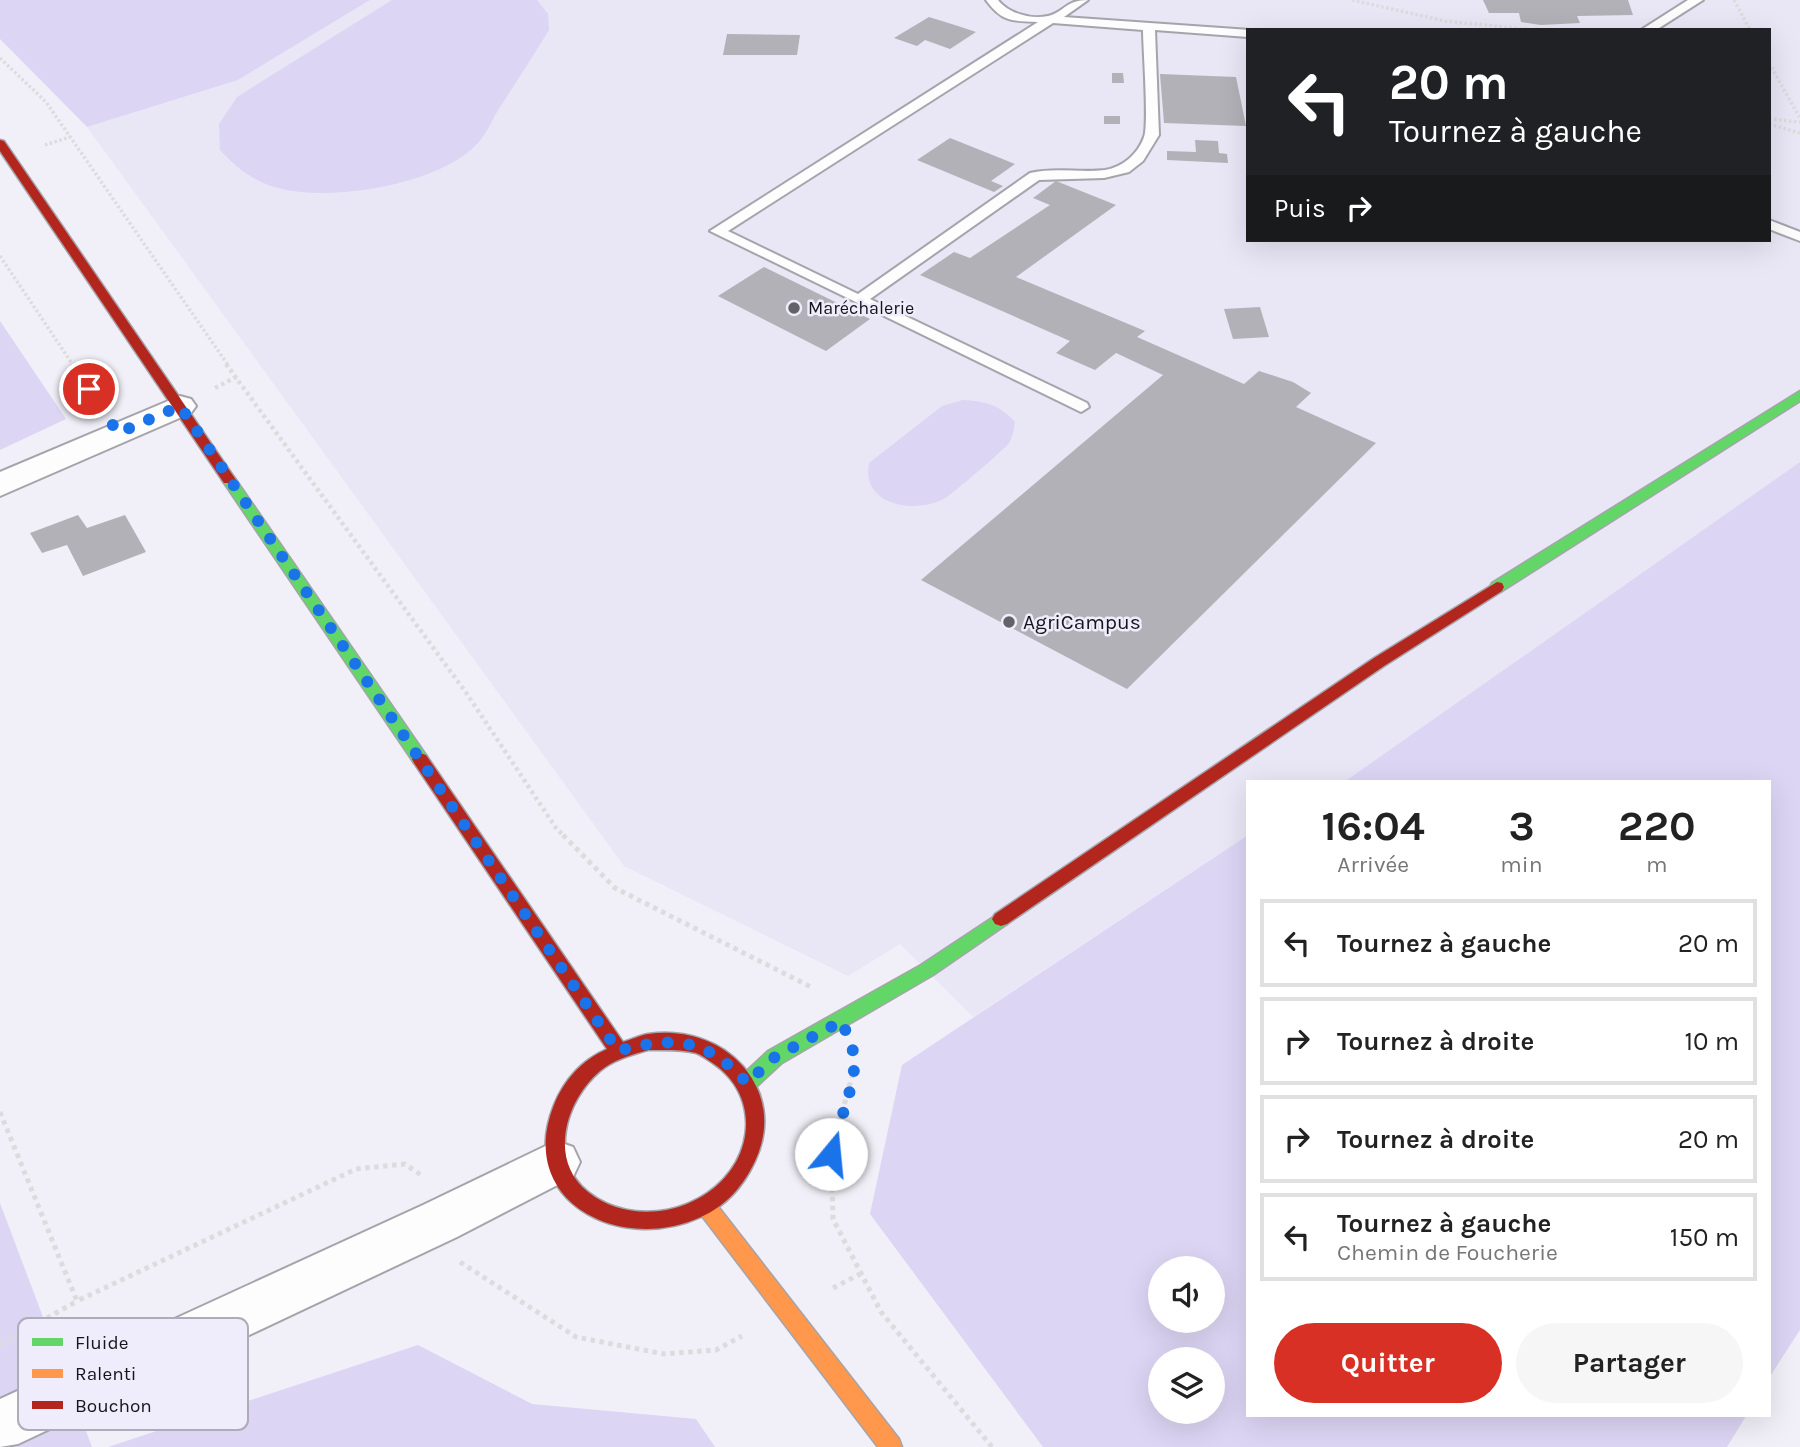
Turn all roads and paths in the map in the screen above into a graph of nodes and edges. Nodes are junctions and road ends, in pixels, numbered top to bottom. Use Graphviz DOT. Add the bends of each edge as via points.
graph roads {
  1 [pos="992,0"];
  2 [pos="1082,0"];
  3 [pos="1352,0"];
  4 [pos="1698,0"];
  5 [pos="1734,0"];
  6 [pos="1046,21"];
  7 [pos="1149,27"];
  8 [pos="1514,28"];
  9 [pos="1650,28"];
  10 [pos="1750,28"];
  11 [pos="1246,33"];
  12 [pos="0,58"];
  13 [pos="1771,67"];
  14 [pos="1800,120"];
  15 [pos="1771,121"];
  16 [pos="1771,122"];
  17 [pos="1800,133"];
  18 [pos="0,144"];
  19 [pos="1771,225"];
  20 [pos="1800,237"];
  21 [pos="0,256"];
  22 [pos="859,300"];
  23 [pos="1800,395"];
  24 [pos="180,406"];
  25 [pos="1081,407"];
  26 [pos="118,433"];
  27 [pos="0,485"];
  28 [pos="842,1021"];
  29 [pos="618,1051"];
  30 [pos="747,1083"];
  31 [pos="556,1162"];
  32 [pos="706,1206"];
  33 [pos="77,1301"];
  34 [pos="47,1318"];
  35 [pos="232,1318"];
  36 [pos="18,1335"];
  37 [pos="0,1345"];
  38 [pos="18,1418"];
  39 [pos="0,1426"];
  40 [pos="891,1447"];
  41 [pos="992,1447"];
  1 -- 6 [label="lane" via="1001,12 1013,17"];
  2 -- 6 [label="lane"];
  3 -- 8 [label="path" via="1445,21"];
  4 -- 9 [label="lane"];
  5 -- 10 [label="path"];
  6 -- 7 [label="lane"];
  6 -- 22 [label="lane" via="717,231"];
  7 -- 11 [label="lane"];
  7 -- 22 [label="lane" via="1152,135 1138,158 1124,169 1104,174 1035,176"];
  12 -- 28 [label="path" via="46,102 229,368 467,694 556,828 615,888 808,983"];
  13 -- 14 [label="path"];
  14 -- 15 [label="path"];
  16 -- 17 [label="path"];
  18 -- 24 [label="street"];
  19 -- 20 [label="lane"];
  21 -- 26 [label="path"];
  22 -- 25 [label="lane"];
  23 -- 28 [label="street" via="1379,662 926,970"];
  24 -- 26 [label="street"];
  24 -- 29 [label="street"];
  26 -- 27 [label="street"];
  28 -- 30 [label="street" via="775,1057"];
  28 -- 41 [label="path" via="856,1059 831,1154 833,1219 881,1312"];
  29 -- 30 [label="street" via="648,1042 677,1042 705,1049 729,1063"];
  29 -- 31 [label="street" via="572,1086 558,1109 552,1136"];
  30 -- 32 [label="street" via="757,1108 757,1135 749,1162 732,1186"];
  31 -- 32 [label="street" via="568,1186 588,1205 615,1218 645,1222 677,1219"];
  31 -- 35 [label="street"];
  32 -- 40 [label="street"];
  33 -- 34 [label="path"];
  36 -- 37 [label="path"];
  38 -- 39 [label="street"];
}
